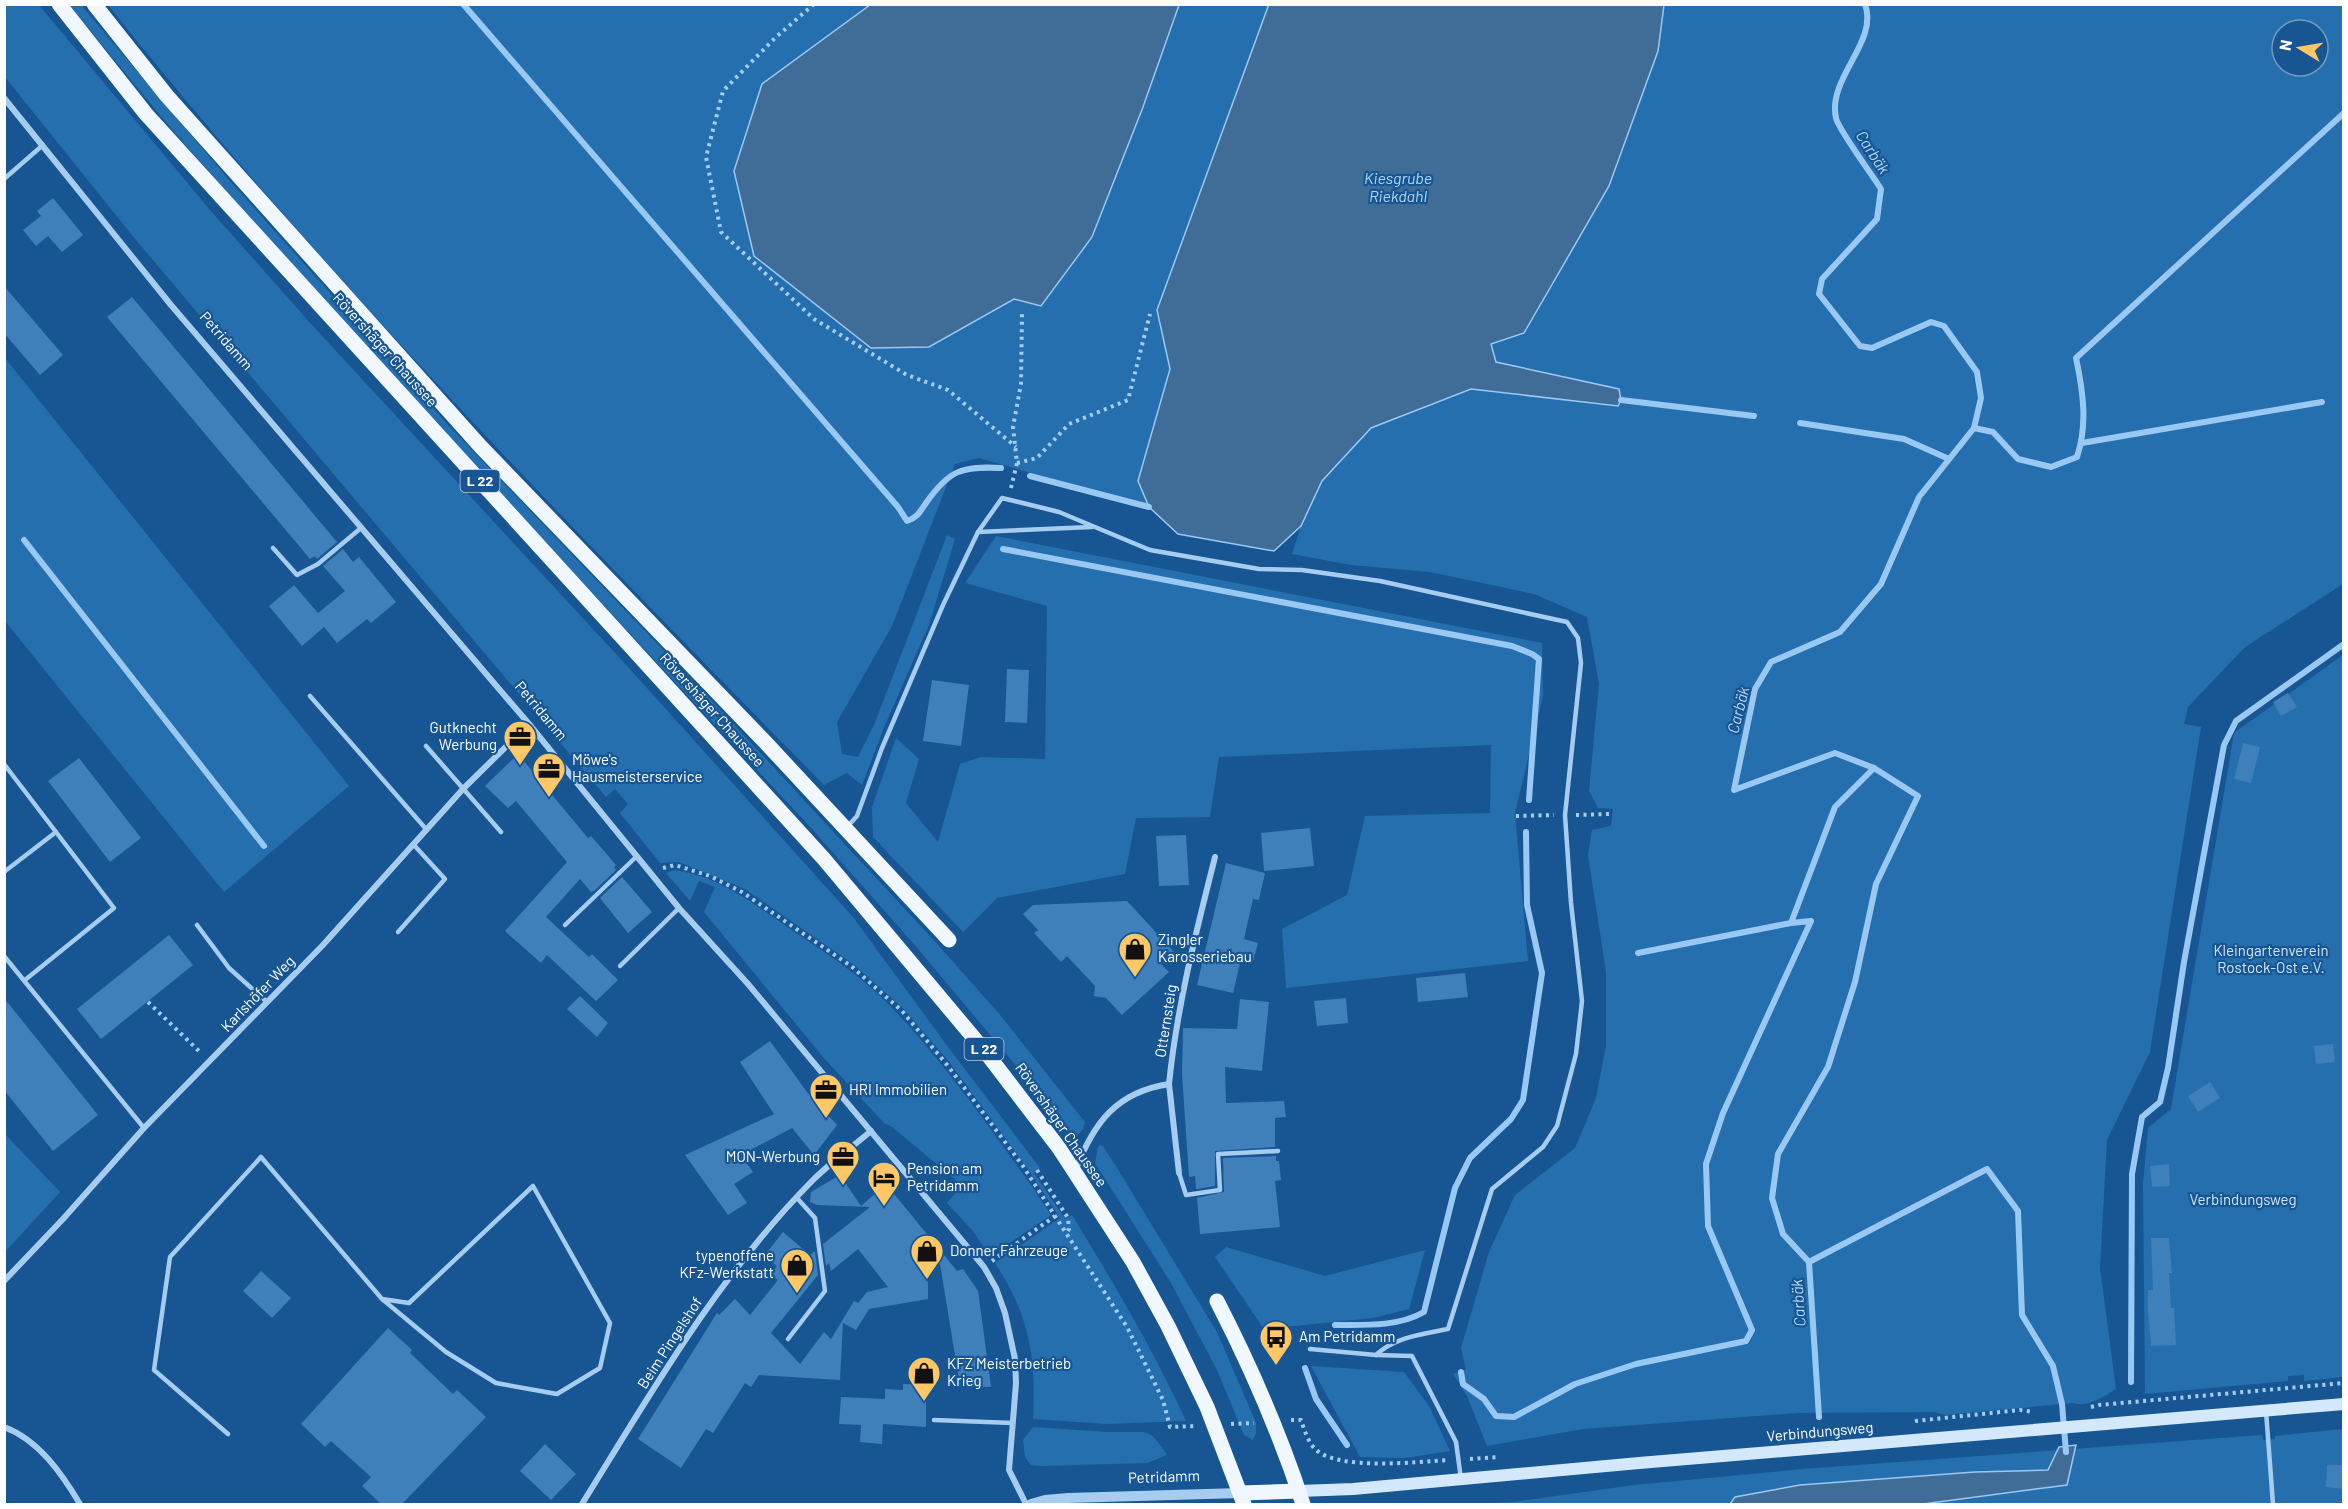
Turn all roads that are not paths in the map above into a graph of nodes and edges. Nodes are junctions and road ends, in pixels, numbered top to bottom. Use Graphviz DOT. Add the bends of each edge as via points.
graph roads {
  1 [pos="59,4"];
  2 [pos="94,4"];
  3 [pos="4,98"];
  4 [pos="43,145"];
  5 [pos="4,179"];
  6 [pos="1094,527"];
  7 [pos="362,528"];
  8 [pos="978,531"];
  9 [pos="273,548"];
  10 [pos="310,696"];
  11 [pos="529,724"];
  12 [pos="426,746"];
  13 [pos="4,764"];
  14 [pos="463,789"];
  15 [pos="847,828"];
  16 [pos="426,829"];
  17 [pos="56,832"];
  18 [pos="501,832"];
  19 [pos="413,844"];
  20 [pos="637,856"];
  21 [pos="1215,857"];
  22 [pos="4,872"];
  23 [pos="679,908"];
  24 [pos="197,925"];
  25 [pos="566,926"];
  26 [pos="398,932"];
  27 [pos="949,940"];
  28 [pos="4,956"];
  29 [pos="621,966"];
  30 [pos="24,980"];
  31 [pos="267,1002"];
  32 [pos="1169,1084"];
  33 [pos="144,1128"];
  34 [pos="871,1131"];
  35 [pos="1278,1151"];
  36 [pos="1075,1173"];
  37 [pos="1179,1173"];
  38 [pos="797,1198"];
  39 [pos="4,1281"];
  40 [pos="382,1299"];
  41 [pos="1217,1302"];
  42 [pos="788,1339"];
  43 [pos="1310,1349"];
  44 [pos="1376,1355"];
  45 [pos="2343,1404"];
  46 [pos="2266,1411"];
  47 [pos="934,1420"];
  48 [pos="1013,1424"];
  49 [pos="4,1427"];
  50 [pos="228,1434"];
  51 [pos="1461,1479"];
  52 [pos="1301,1498"];
  53 [pos="1242,1499"];
  54 [pos="80,1504"];
  55 [pos="582,1504"];
  56 [pos="1026,1504"];
  57 [pos="1031,1504"];
  58 [pos="2273,1504"];
  1 -- 36 [label="main road, Rövershäger Chaussee / L 22" via="146,114 824,858 984,1050"];
  2 -- 15 [label="main road, Rövershäger Chaussee / L 22" via="167,96 473,439"];
  3 -- 4 [label="street, Petridamm"];
  4 -- 5 [label="lane"];
  4 -- 7 [label="street, Petridamm" via="171,305"];
  6 -- 8 [label="lane"];
  6 -- 8 [label="lane" via="1059,512 1002,498"];
  6 -- 44 [label="lane" via="1150,550 1259,569 1302,570 1380,581 1567,622 1578,638 1581,663 1565,815 1582,1001 1576,1054 1557,1126 1543,1147 1492,1189 1448,1329 1386,1345"];
  7 -- 9 [label="lane" via="318,564 297,575"];
  7 -- 11 [label="street, Petridamm"];
  8 -- 15 [label="lane" via="882,748 857,816"];
  10 -- 16 [label="lane"];
  11 -- 14 [label="street, Karlshöfer Weg"];
  11 -- 20 [label="street, Petridamm"];
  12 -- 14 [label="lane"];
  13 -- 17 [label="lane"];
  14 -- 16 [label="street, Karlshöfer Weg"];
  14 -- 18 [label="lane"];
  15 -- 27 [label="main road, Rövershäger Chaussee / L 22"];
  16 -- 19 [label="street, Karlshöfer Weg"];
  17 -- 22 [label="lane"];
  17 -- 30 [label="lane" via="114,908"];
  19 -- 26 [label="lane" via="445,879"];
  19 -- 31 [label="street, Karlshöfer Weg"];
  20 -- 23 [label="street, Petridamm"];
  20 -- 25 [label="lane"];
  21 -- 32 [label="street, Otternsteig" via="1187,966"];
  23 -- 29 [label="lane"];
  23 -- 34 [label="street, Petridamm"];
  24 -- 31 [label="lane" via="229,968"];
  28 -- 30 [label="lane"];
  30 -- 33 [label="lane"];
  31 -- 33 [label="street, Karlshöfer Weg"];
  32 -- 36 [label="street" via="1147,1087 1122,1100 1086,1144"];
  32 -- 37 [label="street, Otternsteig"];
  33 -- 39 [label="street, Karlshöfer Weg"];
  34 -- 38 [label="street, Beim Pingelshof"];
  34 -- 48 [label="street, Petridamm" via="984,1267 996,1288 1012,1343 1016,1383"];
  35 -- 37 [label="lane" via="1218,1154 1220,1190 1186,1195"];
  36 -- 53 [label="main road, Rövershäger Chaussee / L 22" via="1133,1262 1163,1317 1214,1425"];
  38 -- 42 [label="lane" via="815,1218 825,1291"];
  38 -- 55 [label="street, Beim Pingelshof" via="717,1293"];
  40 -- 40 [label="lane" via="409,1303 533,1186 610,1323 600,1368 557,1394 496,1383 446,1352"];
  40 -- 50 [label="lane" via="261,1157 170,1257 154,1370"];
  41 -- 52 [label="main road" via="1274,1421"];
  43 -- 44 [label="lane"];
  44 -- 51 [label="lane" via="1412,1356 1456,1442"];
  45 -- 46 [label="main road, Verbindungsweg"];
  46 -- 51 [label="main road, Verbindungsweg"];
  46 -- 58 [label="lane"];
  47 -- 48 [label="lane"];
  48 -- 56 [label="street, Petridamm" via="1009,1470"];
  49 -- 54 [label="street" via="43,1452"];
  51 -- 52 [label="main road, Verbindungsweg"];
  52 -- 53 [label="main road, Petridamm"];
  53 -- 57 [label="street, Petridamm" via="1068,1498"];
}
